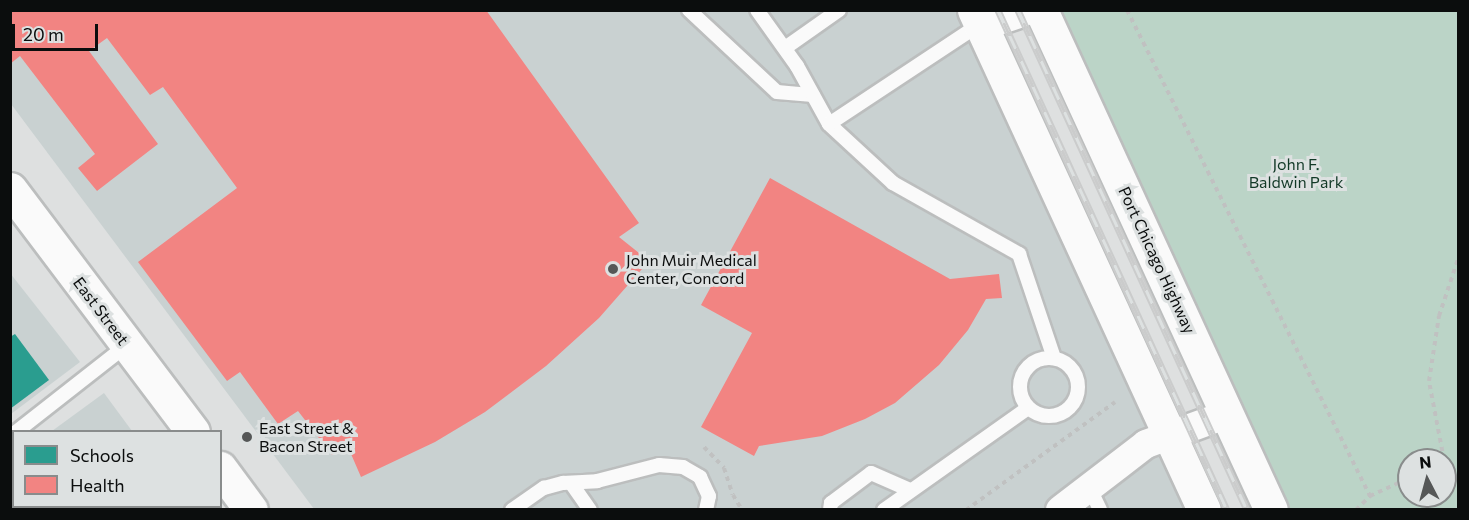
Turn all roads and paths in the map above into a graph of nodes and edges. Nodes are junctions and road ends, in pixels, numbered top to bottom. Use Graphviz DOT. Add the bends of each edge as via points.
graph roads {
  1 [pos="689,10"];
  2 [pos="757,10"];
  3 [pos="839,10"];
  4 [pos="1021,10"];
  5 [pos="1041,10"];
  6 [pos="1127,10"];
  7 [pos="977,17"];
  8 [pos="785,48"];
  9 [pos="813,95"];
  10 [pos="829,124"];
  11 [pos="10,189"];
  12 [pos="1458,259"];
  13 [pos="127,345"];
  14 [pos="1054,358"];
  15 [pos="1115,402"];
  16 [pos="1028,408"];
  17 [pos="1228,414"];
  18 [pos="18,430"];
  19 [pos="191,430"];
  20 [pos="1169,434"];
  21 [pos="1442,448"];
  22 [pos="222,471"];
  23 [pos="572,483"];
  24 [pos="1397,484"];
  25 [pos="910,490"];
  26 [pos="1370,496"];
  27 [pos="1095,498"];
  28 [pos="250,510"];
  29 [pos="512,510"];
  30 [pos="590,510"];
  31 [pos="706,510"];
  32 [pos="830,510"];
  33 [pos="884,510"];
  34 [pos="966,510"];
  35 [pos="1060,510"];
  36 [pos="1204,510"];
  37 [pos="1271,510"];
  38 [pos="1356,510"];
  1 -- 9 [label="lane" via="777,92"];
  2 -- 8 [label="lane"];
  3 -- 8 [label="lane"];
  4 -- 7 [label="main road"];
  5 -- 17 [label="main road, Port Chicago Highway"];
  6 -- 26 [label="path"];
  7 -- 10 [label="lane"];
  7 -- 20 [label="main road"];
  8 -- 9 [label="lane"];
  9 -- 10 [label="lane"];
  10 -- 14 [label="lane" via="893,183 1019,254"];
  11 -- 13 [label="main road, East Street"];
  12 -- 21 [label="path" via="1439,316 1429,381"];
  13 -- 18 [label="lane"];
  13 -- 19 [label="main road, East Street"];
  14 -- 16 [label="lane" via="1035,362 1022,375 1020,394"];
  14 -- 16 [label="lane" via="1064,362 1076,377 1077,397 1056,416 1038,415"];
  15 -- 34 [label="path"];
  16 -- 25 [label="lane"];
  17 -- 20 [label="street"];
  17 -- 37 [label="main road, Port Chicago Highway"];
  20 -- 27 [label="street" via="1146,444"];
  20 -- 36 [label="main road"];
  22 -- 28 [label="main road"];
  23 -- 29 [label="lane" via="544,488"];
  23 -- 30 [label="lane"];
  23 -- 31 [label="lane" via="597,481 659,465 683,467 699,477 709,496"];
  24 -- 26 [label="path"];
  25 -- 32 [label="lane" via="871,473 831,503"];
  25 -- 33 [label="lane"];
  26 -- 38 [label="path"];
  27 -- 35 [label="street"];
}
